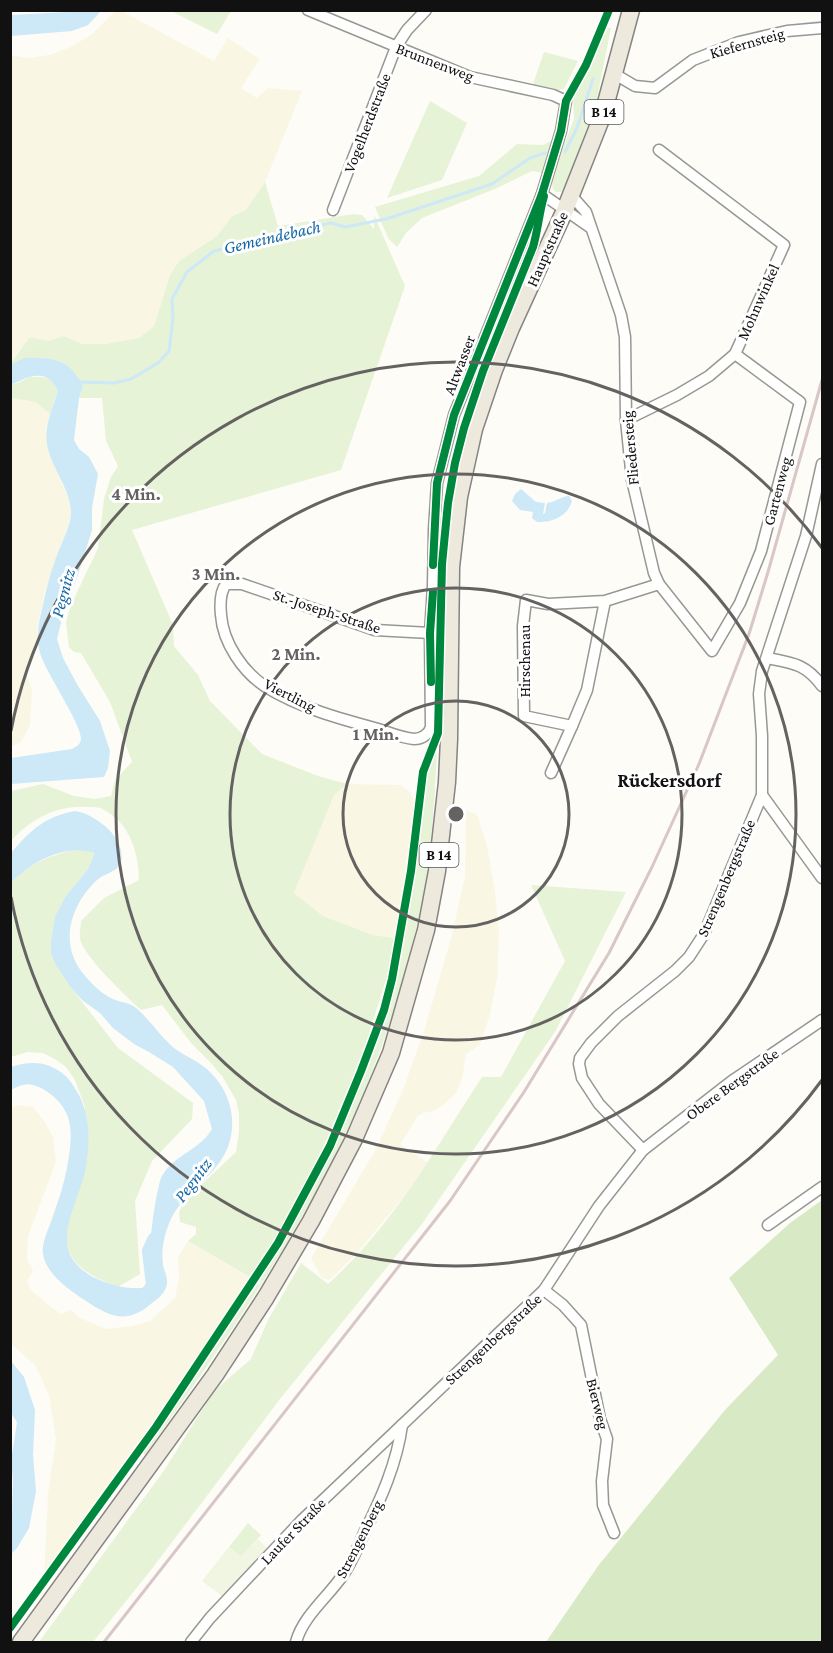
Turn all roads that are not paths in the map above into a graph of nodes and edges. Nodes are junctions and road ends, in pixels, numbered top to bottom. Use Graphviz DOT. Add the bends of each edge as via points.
graph roads {
  1 [pos="308,10"];
  2 [pos="426,10"];
  3 [pos="631,10"];
  4 [pos="822,28"];
  5 [pos="396,47"];
  6 [pos="613,73"];
  7 [pos="566,100"];
  8 [pos="659,150"];
  9 [pos="543,194"];
  10 [pos="568,203"];
  11 [pos="333,210"];
  12 [pos="591,228"];
  13 [pos="735,354"];
  14 [pos="626,420"];
  15 [pos="822,464"];
  16 [pos="226,584"];
  17 [pos="659,584"];
  18 [pos="605,601"];
  19 [pos="430,633"];
  20 [pos="712,651"];
  21 [pos="767,658"];
  22 [pos="822,686"];
  23 [pos="572,726"];
  24 [pos="425,736"];
  25 [pos="551,773"];
  26 [pos="762,795"];
  27 [pos="822,878"];
  28 [pos="822,1020"];
  29 [pos="643,1150"];
  30 [pos="822,1187"];
  31 [pos="768,1225"];
  32 [pos="544,1290"];
  33 [pos="402,1425"];
  34 [pos="614,1533"];
  35 [pos="21,1642"];
  36 [pos="191,1642"];
  37 [pos="296,1642"];
  1 -- 5 [label="street, Brunnenweg"];
  2 -- 5 [label="street, Vogelherdstraße"];
  3 -- 6 [label="main road, Hauptstraße / B 14"];
  4 -- 6 [label="street, Kiefernsteig" via="740,42 693,60 655,88 635,86"];
  5 -- 7 [label="street, Brunnenweg" via="470,77"];
  5 -- 11 [label="street, Vogelherdstraße"];
  6 -- 10 [label="main road, Hauptstraße / B 14" via="603,114"];
  7 -- 9 [label="street, Altwasser"];
  8 -- 13 [label="street, Mohnwinkel" via="784,245"];
  9 -- 10 [label="street"];
  9 -- 19 [label="street, Altwasser" via="454,415 437,483"];
  10 -- 12 [label="street"];
  10 -- 12 [label="street, Fliedersteig" via="586,212"];
  10 -- 35 [label="main road, Hauptstraße / B 14" via="494,370 474,429 459,496 451,567 449,739 437,871 426,930 391,1053 354,1139 311,1221 246,1328"];
  12 -- 14 [label="street, Fliedersteig" via="621,315"];
  13 -- 14 [label="street, Mohnwinkel" via="709,376"];
  13 -- 20 [label="street, Gartenweg" via="800,402 761,551 740,603"];
  14 -- 17 [label="street, Fliedersteig" via="632,480"];
  15 -- 21 [label="street, Strengenbergstraße" via="806,536"];
  16 -- 19 [label="street, St.-Joseph-Straße" via="267,591 375,630"];
  16 -- 24 [label="street, Viertling" via="220,612 226,640 265,686 294,701 354,722 415,739"];
  17 -- 18 [label="street, Hirschenau"];
  17 -- 20 [label="street, Fliedersteig"];
  18 -- 23 [label="street" via="587,690"];
  18 -- 23 [label="street, Hirschenau" via="548,604 526,600 524,716"];
  19 -- 24 [label="street, Altwasser" via="431,727"];
  21 -- 22 [label="street" via="800,665 814,674"];
  21 -- 26 [label="street, Strengenbergstraße" via="759,694"];
  23 -- 25 [label="street"];
  26 -- 27 [label="street"];
  26 -- 29 [label="street, Strengenbergstraße" via="718,902 693,951 675,971 618,1016 580,1058 582,1078 594,1097"];
  28 -- 29 [label="street, Obere Bergstraße" via="732,1081"];
  29 -- 32 [label="street, Strengenbergstraße" via="599,1206"];
  30 -- 31 [label="street"];
  32 -- 33 [label="street, Strengenbergstraße"];
  32 -- 34 [label="street, Bierweg" via="581,1325 607,1439 603,1505"];
  33 -- 36 [label="street, Laufer Straße" via="302,1520"];
  33 -- 37 [label="street, Strengenberg" via="384,1491 351,1562 303,1625"];
}
